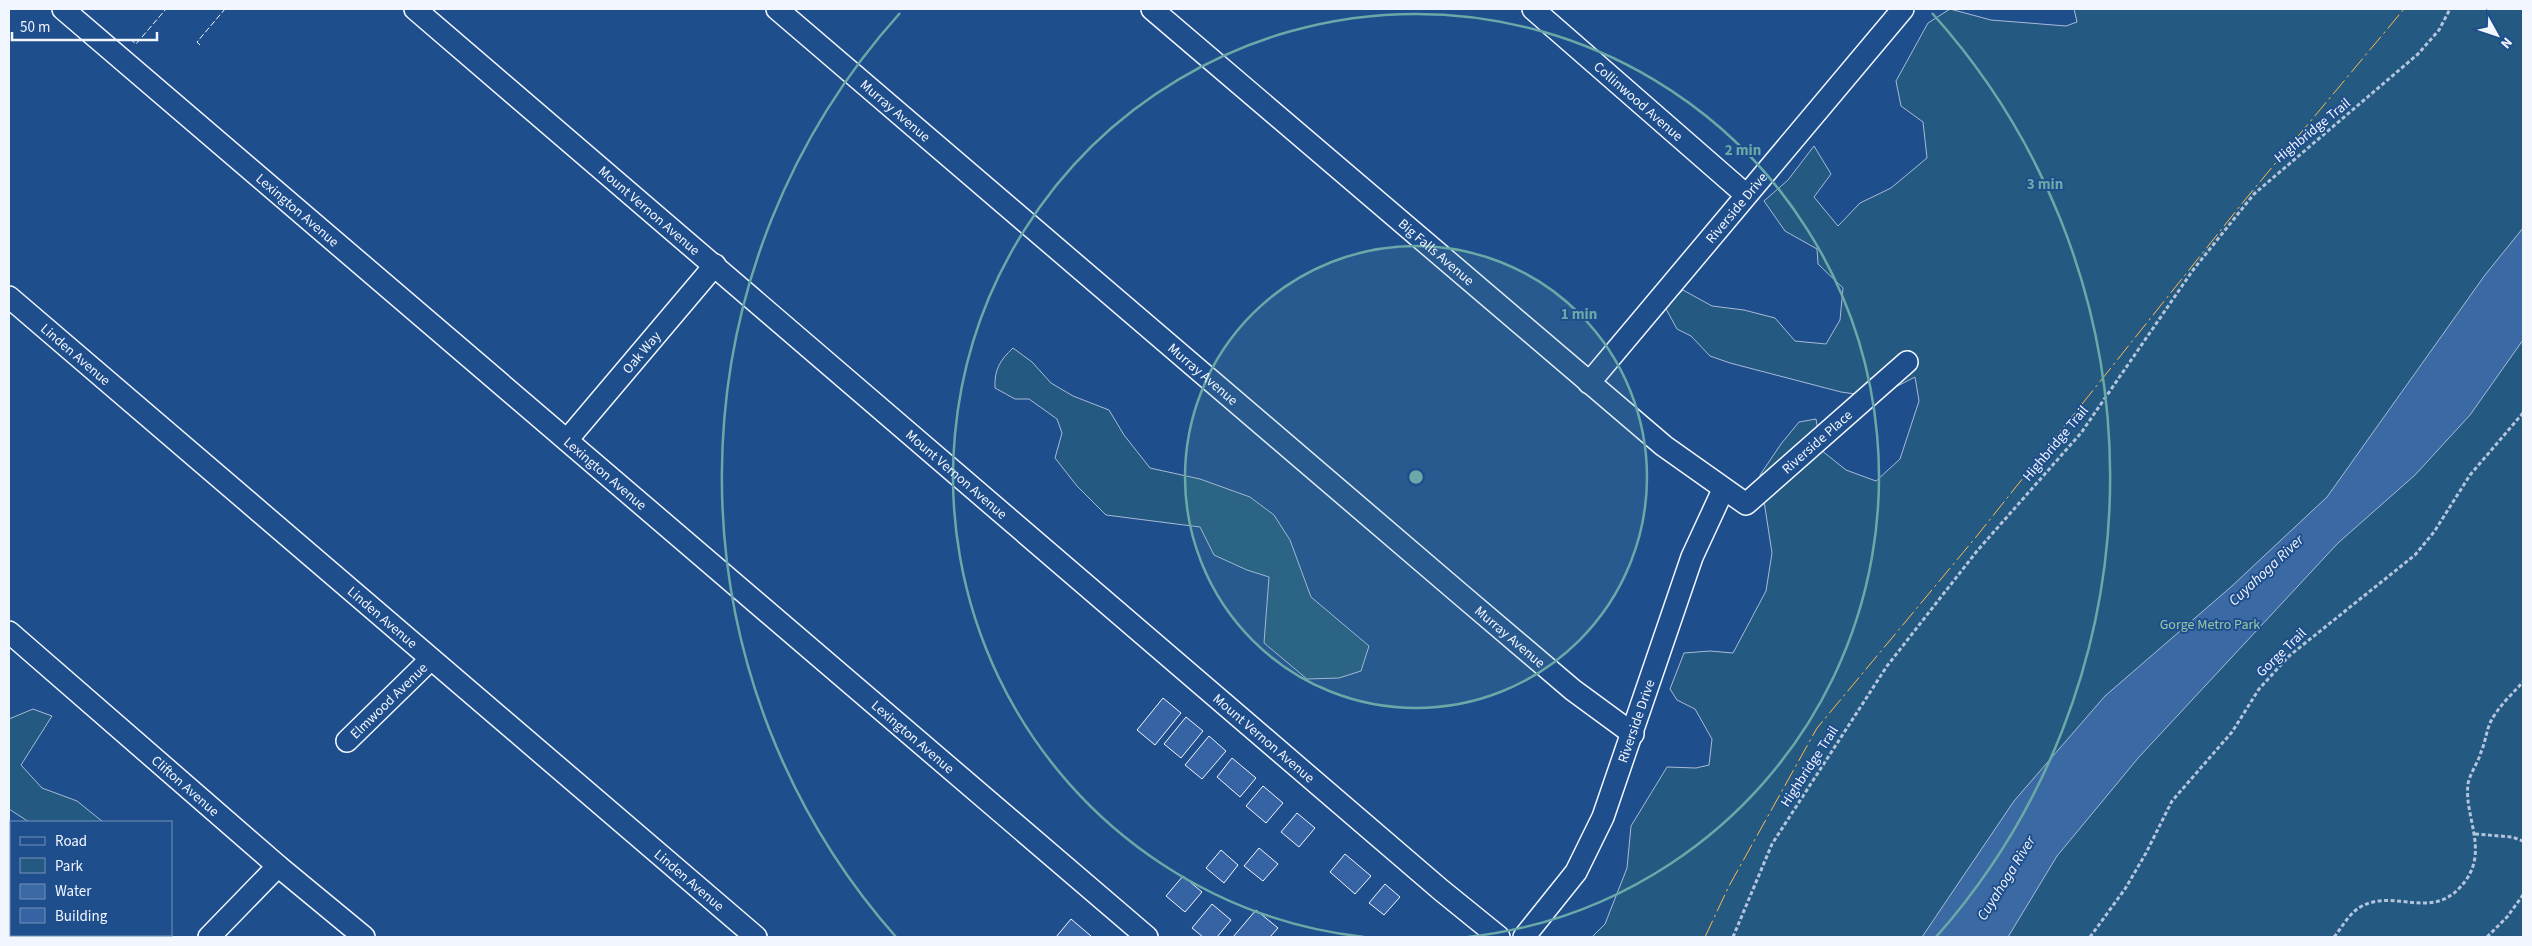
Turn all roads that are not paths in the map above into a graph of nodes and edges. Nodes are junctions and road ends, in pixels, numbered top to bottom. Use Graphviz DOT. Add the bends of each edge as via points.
graph roads {
  1 [pos="63,9"];
  2 [pos="416,9"];
  3 [pos="776,9"];
  4 [pos="1152,9"];
  5 [pos="1533,9"];
  6 [pos="1903,9"];
  7 [pos="1745,194"];
  8 [pos="715,265"];
  9 [pos="9,297"];
  10 [pos="1907,362"];
  11 [pos="1589,383"];
  12 [pos="567,440"];
  13 [pos="1723,490"];
  14 [pos="9,632"];
  15 [pos="430,660"];
  16 [pos="1632,734"];
  17 [pos="347,741"];
  18 [pos="278,866"];
  19 [pos="209,937"];
  20 [pos="364,937"];
  21 [pos="756,937"];
  22 [pos="1147,937"];
  23 [pos="1499,937"];
  24 [pos="1524,937"];
  1 -- 12 [label="street, Lexington Avenue"];
  2 -- 8 [label="street, Mount Vernon Avenue"];
  3 -- 16 [label="street, Murray Avenue" via="1573,690"];
  4 -- 11 [label="street, Big Falls Avenue"];
  5 -- 7 [label="street, Collinwood Avenue"];
  6 -- 7 [label="street, Riverside Drive"];
  7 -- 11 [label="street, Riverside Drive"];
  8 -- 12 [label="street, Oak Way"];
  8 -- 23 [label="street, Mount Vernon Avenue"];
  9 -- 15 [label="street, Linden Avenue"];
  10 -- 13 [label="street, Riverside Place" via="1746,504"];
  11 -- 13 [label="street, Big Falls Avenue"];
  12 -- 22 [label="street, Lexington Avenue"];
  13 -- 16 [label="street, Riverside Drive" via="1692,557"];
  14 -- 18 [label="street, Clifton Avenue"];
  15 -- 17 [label="street, Elmwood Avenue"];
  15 -- 21 [label="street, Linden Avenue"];
  16 -- 24 [label="street, Riverside Drive" via="1603,817 1583,859"];
  18 -- 19 [label="street"];
  18 -- 20 [label="street, Clifton Avenue"];
}
